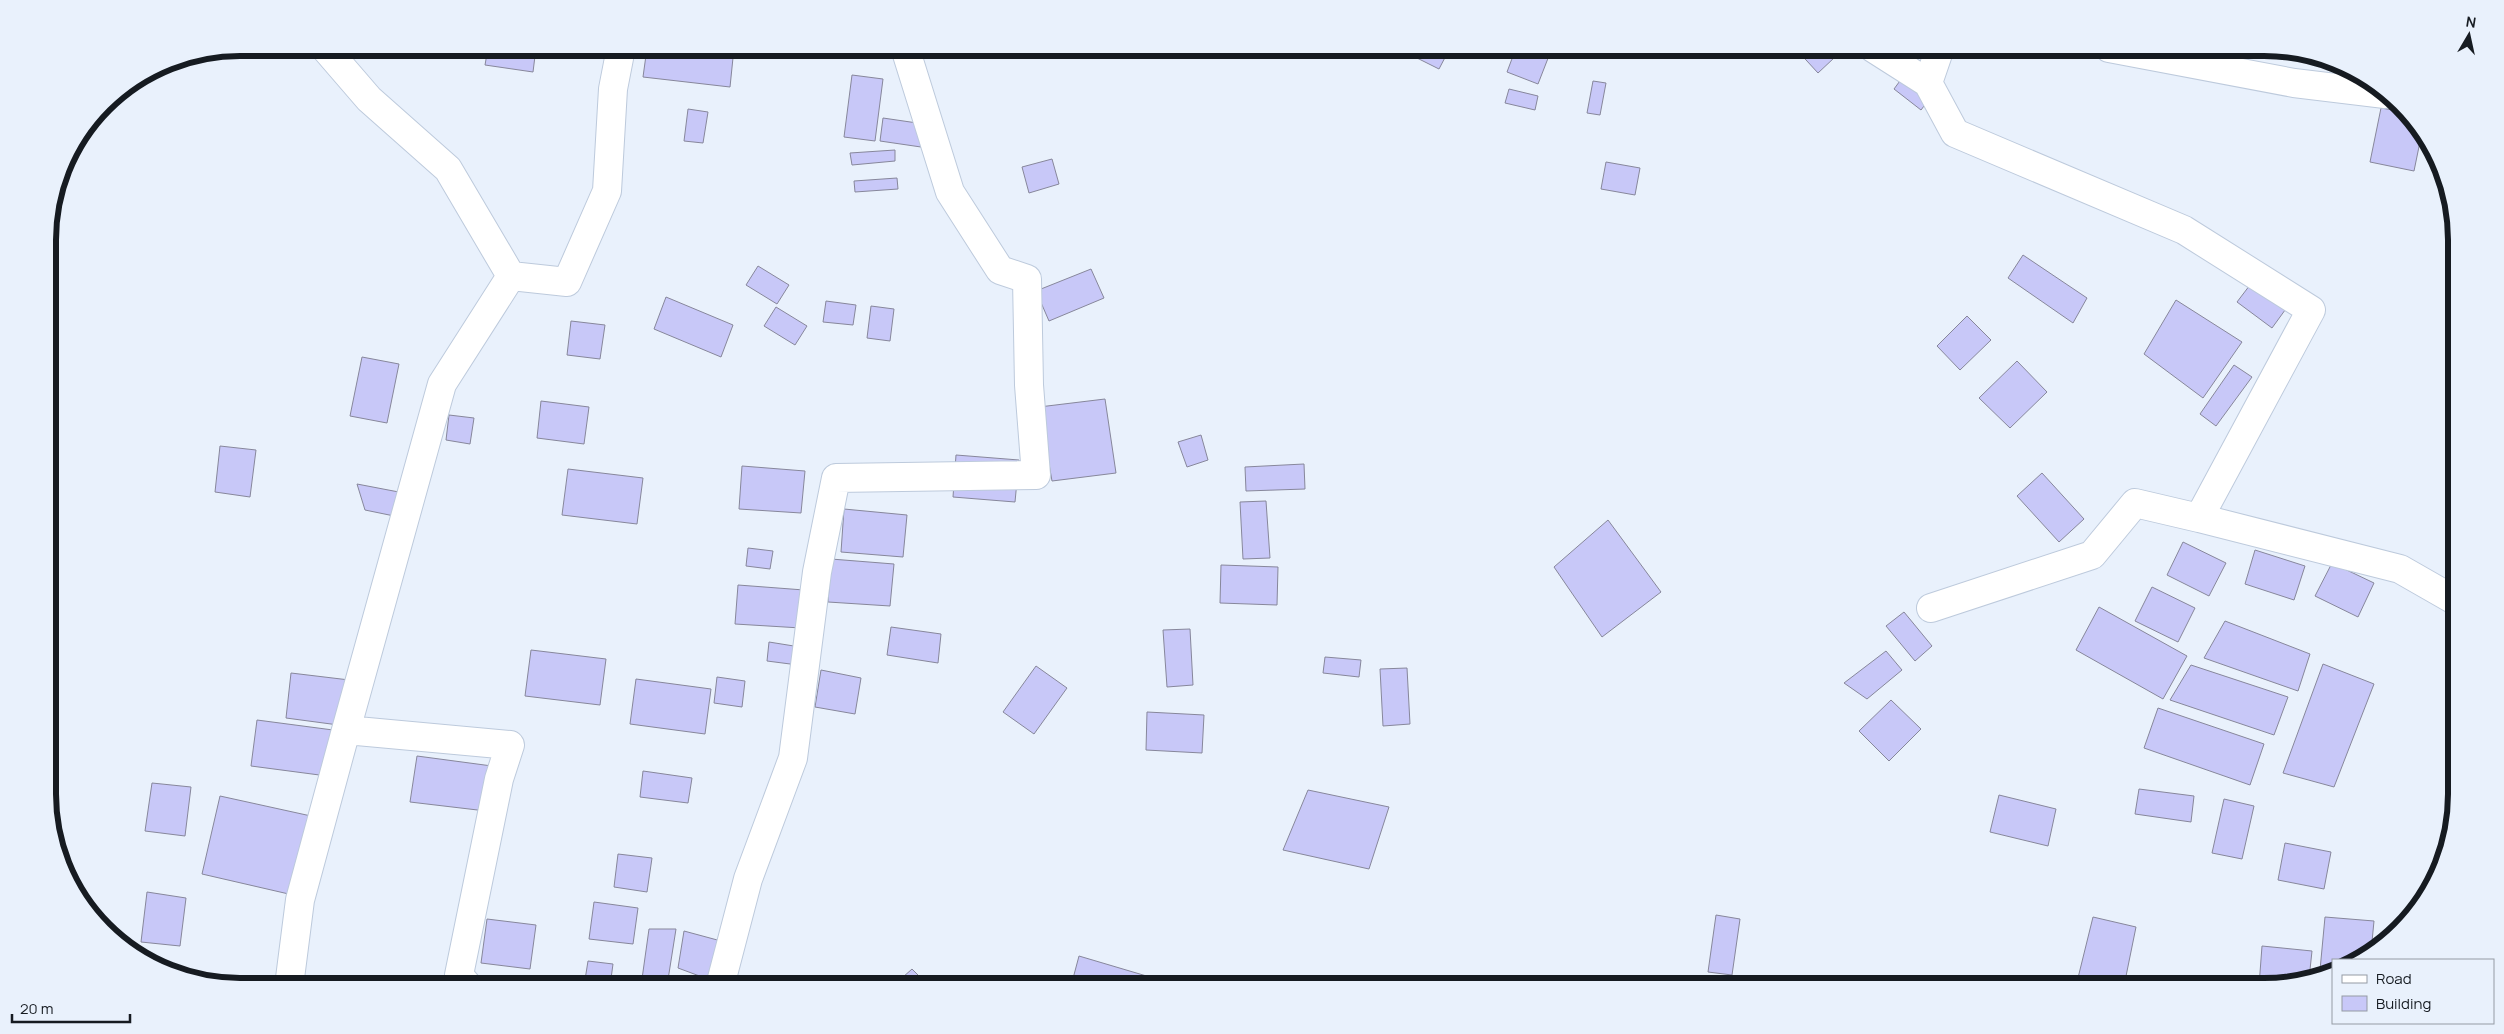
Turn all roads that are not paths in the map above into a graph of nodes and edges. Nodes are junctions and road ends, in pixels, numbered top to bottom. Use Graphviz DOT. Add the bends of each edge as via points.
graph roads {
  1 [pos="332,56"];
  2 [pos="619,56"];
  3 [pos="908,56"];
  4 [pos="1886,56"];
  5 [pos="1937,56"];
  6 [pos="2151,56"];
  7 [pos="1928,83"];
  8 [pos="2374,93"];
  9 [pos="511,276"];
  10 [pos="2199,518"];
  11 [pos="2448,597"];
  12 [pos="1931,608"];
  13 [pos="346,730"];
  14 [pos="291,978"];
  15 [pos="461,978"];
  16 [pos="722,978"];
  1 -- 9 [label="street" via="368,99 448,169"];
  2 -- 9 [label="street" via="613,89 607,191 567,282"];
  3 -- 16 [label="street" via="950,192 1000,270 1027,279 1029,385 1036,475 836,478 817,572 793,758 748,879"];
  4 -- 7 [label="street"];
  5 -- 7 [label="street"];
  6 -- 8 [label="street" via="2294,83"];
  7 -- 10 [label="street" via="1955,132 2184,230 2311,310"];
  9 -- 13 [label="street" via="442,384"];
  10 -- 11 [label="street" via="2400,569"];
  10 -- 12 [label="street" via="2134,503 2092,555"];
  13 -- 14 [label="street" via="300,900"];
  13 -- 15 [label="street" via="510,745 499,780 459,975"];
}
